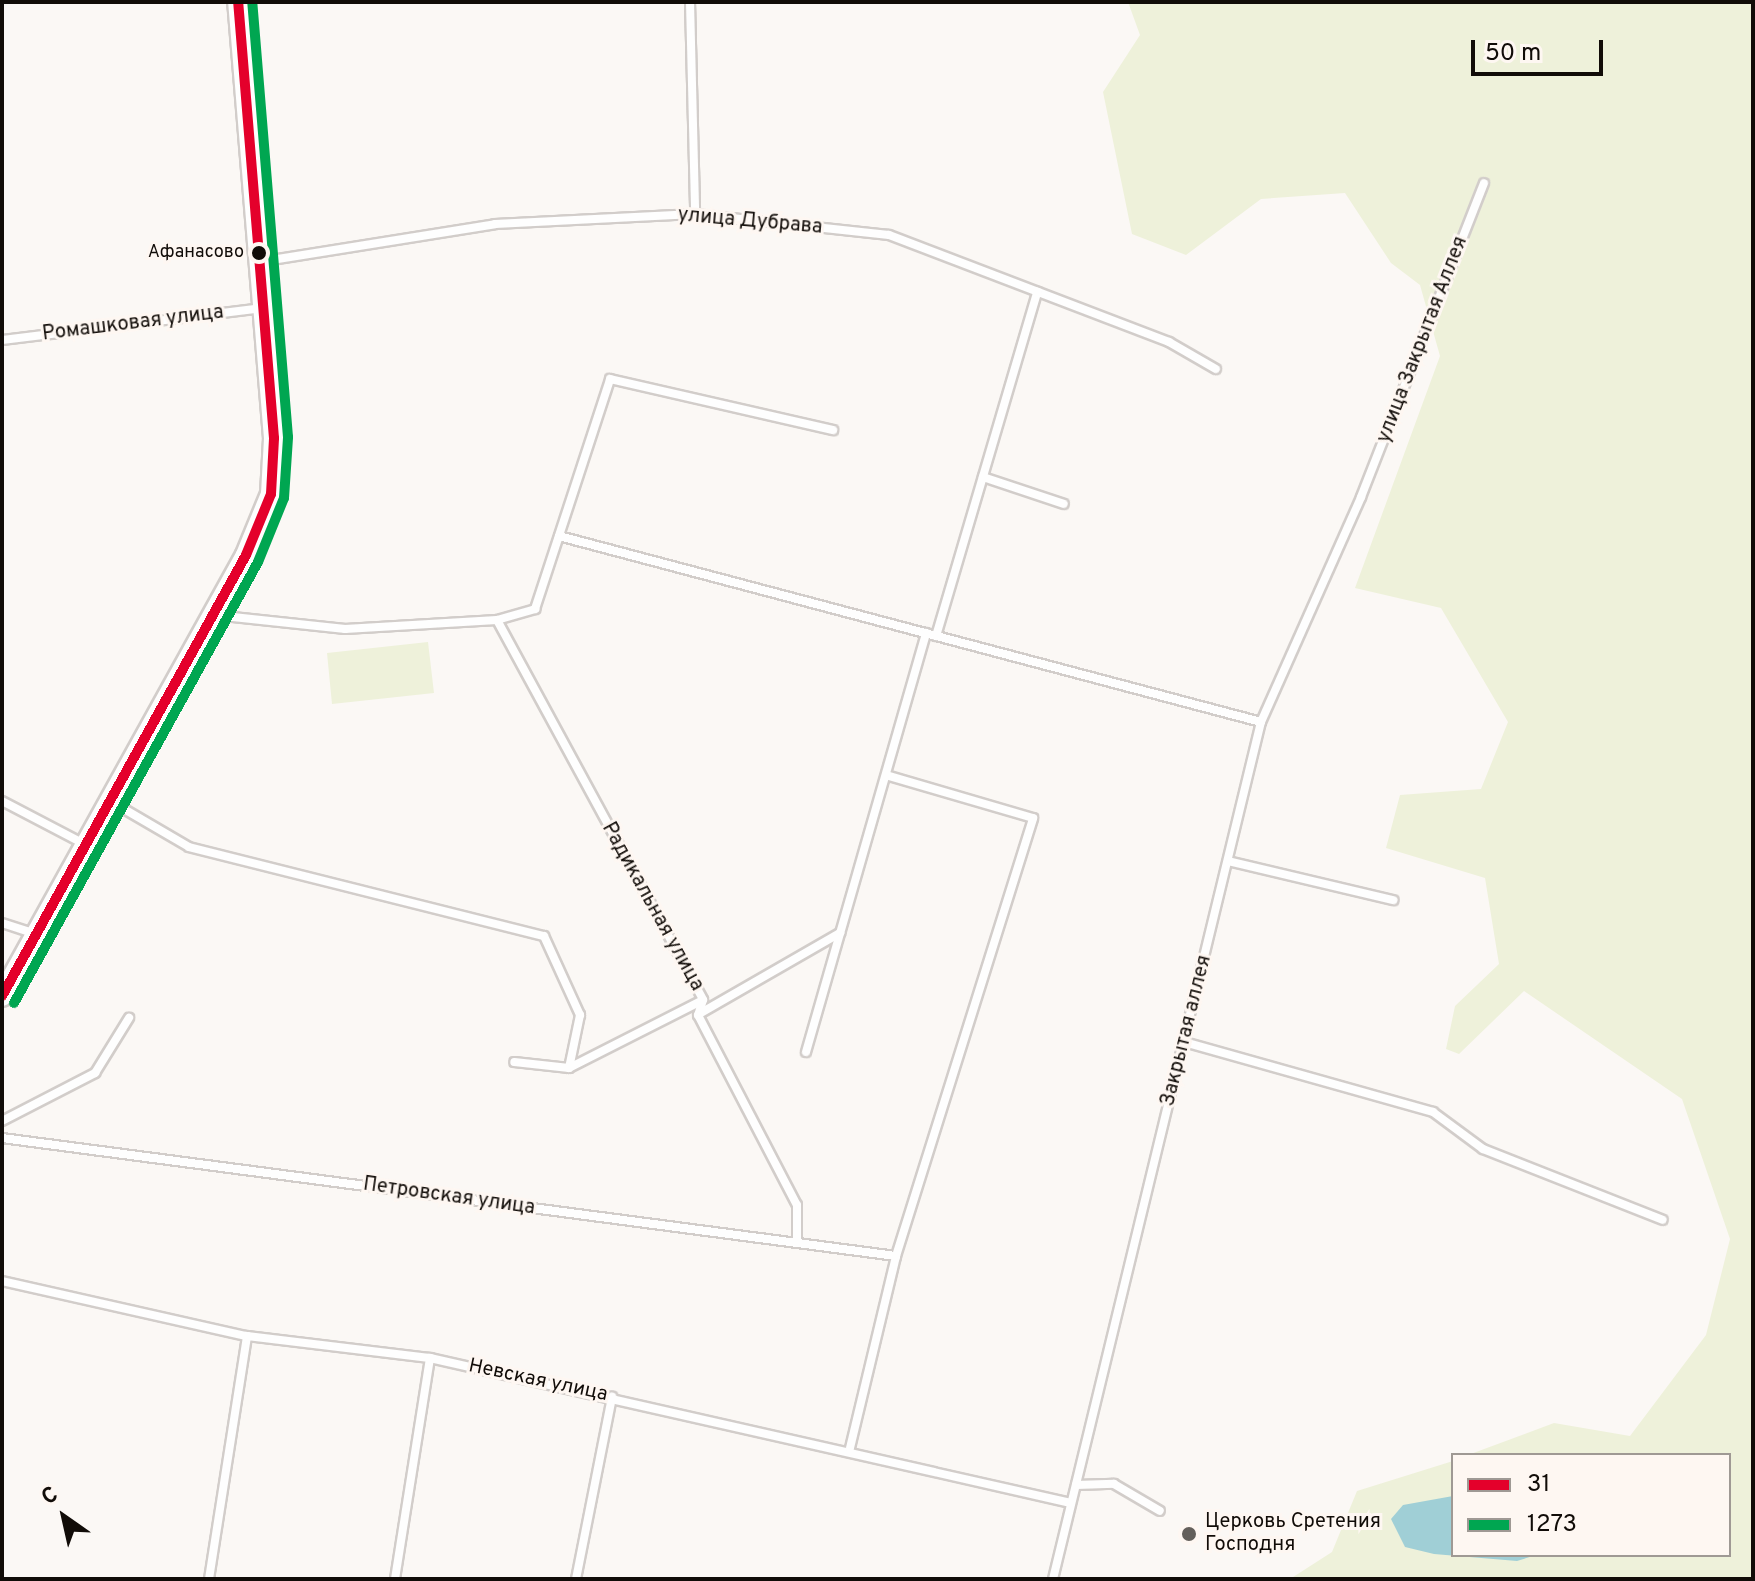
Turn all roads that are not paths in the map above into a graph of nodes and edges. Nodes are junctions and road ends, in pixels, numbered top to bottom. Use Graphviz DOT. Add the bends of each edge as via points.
graph roads {
  1 [pos="238,2"];
  2 [pos="690,2"];
  3 [pos="1484,183"];
  4 [pos="695,214"];
  5 [pos="259,262"];
  6 [pos="1037,292"];
  7 [pos="263,308"];
  8 [pos="2,340"];
  9 [pos="1216,369"];
  10 [pos="833,430"];
  11 [pos="983,477"];
  12 [pos="1361,497"];
  13 [pos="1064,504"];
  14 [pos="559,536"];
  15 [pos="213,615"];
  16 [pos="497,620"];
  17 [pos="931,635"];
  18 [pos="1261,722"];
  19 [pos="886,775"];
  20 [pos="2,801"];
  21 [pos="112,801"];
  22 [pos="87,845"];
  23 [pos="1228,861"];
  24 [pos="1393,900"];
  25 [pos="2,923"];
  26 [pos="840,933"];
  27 [pos="36,934"];
  28 [pos="2,996"];
  29 [pos="703,1000"];
  30 [pos="698,1015"];
  31 [pos="129,1018"];
  32 [pos="1184,1042"];
  33 [pos="806,1052"];
  34 [pos="514,1062"];
  35 [pos="569,1068"];
  36 [pos="2,1121"];
  37 [pos="2,1138"];
  38 [pos="1663,1220"];
  39 [pos="797,1243"];
  40 [pos="896,1256"];
  41 [pos="2,1281"];
  42 [pos="247,1336"];
  43 [pos="430,1358"];
  44 [pos="612,1397"];
  45 [pos="850,1448"];
  46 [pos="1076,1485"];
  47 [pos="1071,1503"];
  48 [pos="1160,1511"];
  49 [pos="209,1579"];
  50 [pos="395,1579"];
  51 [pos="576,1579"];
  52 [pos="1053,1579"];
  1 -- 5 [label="street"];
  2 -- 4 [label="lane"];
  3 -- 12 [label="lane, улица Закрытая Аллея"];
  4 -- 5 [label="lane, улица Дубрава" via="495,224"];
  4 -- 6 [label="lane, улица Дубрава" via="889,235"];
  5 -- 7 [label="street"];
  6 -- 9 [label="lane, улица Дубрава" via="1169,342"];
  6 -- 11 [label="lane"];
  7 -- 8 [label="lane, Ромашковая улица"];
  7 -- 15 [label="street" via="271,494"];
  10 -- 14 [label="lane" via="610,379"];
  11 -- 13 [label="lane"];
  11 -- 17 [label="lane"];
  12 -- 18 [label="lane, Закрытая аллея"];
  14 -- 16 [label="lane" via="535,609"];
  14 -- 17 [label="lane"];
  15 -- 16 [label="lane" via="345,629"];
  15 -- 21 [label="street"];
  16 -- 29 [label="lane, Радикальная улица"];
  17 -- 18 [label="lane"];
  17 -- 19 [label="lane"];
  18 -- 23 [label="lane, Закрытая аллея"];
  19 -- 26 [label="lane"];
  19 -- 40 [label="lane" via="1033,818"];
  20 -- 22 [label="lane"];
  21 -- 22 [label="street"];
  21 -- 35 [label="lane" via="189,847 544,936 580,1015"];
  22 -- 27 [label="street"];
  23 -- 24 [label="lane"];
  23 -- 32 [label="lane, Закрытая аллея"];
  25 -- 27 [label="lane"];
  26 -- 30 [label="lane"];
  26 -- 33 [label="lane"];
  27 -- 28 [label="street"];
  29 -- 30 [label="lane, Радикальная улица"];
  29 -- 35 [label="lane"];
  30 -- 39 [label="lane, Радикальная улица" via="797,1205"];
  31 -- 36 [label="lane" via="95,1073"];
  32 -- 38 [label="lane" via="1433,1112 1483,1149"];
  32 -- 46 [label="lane, Закрытая аллея"];
  34 -- 35 [label="lane"];
  37 -- 39 [label="lane, Петровская улица"];
  39 -- 40 [label="lane, Петровская улица"];
  40 -- 45 [label="lane"];
  41 -- 42 [label="lane, Невская улица"];
  42 -- 43 [label="lane, Невская улица"];
  42 -- 49 [label="lane"];
  43 -- 44 [label="lane, Невская улица"];
  43 -- 50 [label="lane"];
  44 -- 45 [label="lane, Невская улица"];
  44 -- 51 [label="lane"];
  45 -- 47 [label="lane, Невская улица"];
  46 -- 47 [label="lane, Закрытая аллея"];
  46 -- 48 [label="lane" via="1114,1484"];
  47 -- 52 [label="lane, Закрытая аллея"];
}
